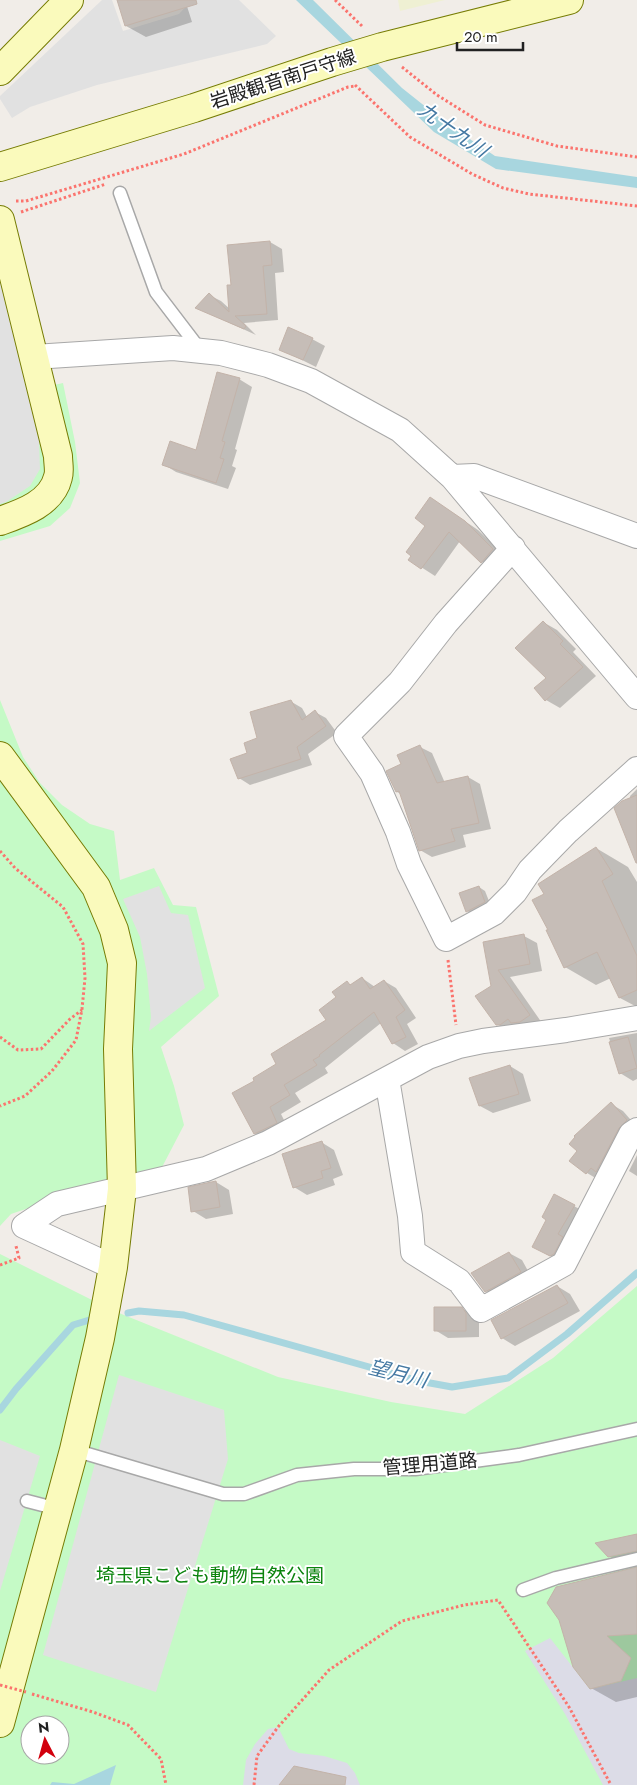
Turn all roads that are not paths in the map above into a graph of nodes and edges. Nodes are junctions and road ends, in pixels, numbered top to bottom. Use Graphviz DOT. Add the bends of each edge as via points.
graph roads {
  1 [pos="69,0"];
  2 [pos="569,0"];
  3 [pos="0,71"];
  4 [pos="0,167"];
  5 [pos="120,192"];
  6 [pos="10,212"];
  7 [pos="201,351"];
  8 [pos="34,356"];
  9 [pos="452,477"];
  10 [pos="0,521"];
  11 [pos="637,536"];
  12 [pos="513,548"];
  13 [pos="637,697"];
  14 [pos="0,756"];
  15 [pos="637,769"];
  16 [pos="636,1023"];
  17 [pos="387,1079"];
  18 [pos="637,1130"];
  19 [pos="122,1189"];
  20 [pos="113,1267"];
  21 [pos="637,1429"];
  22 [pos="74,1450"];
  23 [pos="27,1501"];
  24 [pos="58,1509"];
  25 [pos="637,1559"];
  26 [pos="523,1590"];
  27 [pos="0,1723"];
  1 -- 3 [label="street"];
  2 -- 4 [label="street, 岩殿観音南戸守線" via="382,47"];
  5 -- 7 [label="lane" via="156,292"];
  6 -- 8 [label="street"];
  7 -- 8 [label="street" via="173,348"];
  7 -- 9 [label="street" via="268,365 311,381 400,430"];
  8 -- 10 [label="street" via="58,456 59,476 51,492 30,510"];
  9 -- 11 [label="street" via="474,476"];
  9 -- 12 [label="street"];
  12 -- 13 [label="street"];
  12 -- 15 [label="street" via="446,623 400,682 346,736 372,773 409,864 446,939 494,913 568,831"];
  14 -- 19 [label="street" via="96,887 114,930 122,963 118,1049"];
  16 -- 17 [label="street" via="459,1046 428,1057"];
  17 -- 18 [label="street" via="413,1252 459,1281 481,1310 564,1264 631,1134"];
  17 -- 19 [label="street" via="268,1143 206,1169"];
  19 -- 20 [label="street"];
  19 -- 20 [label="street" via="57,1204 24,1226"];
  20 -- 22 [label="street"];
  21 -- 22 [label="lane, 管理用道路" via="519,1455 415,1469 354,1469 297,1475 244,1494 223,1494"];
  22 -- 24 [label="street"];
  23 -- 24 [label="lane"];
  24 -- 27 [label="street"];
  25 -- 26 [label="lane" via="556,1578"];
}
